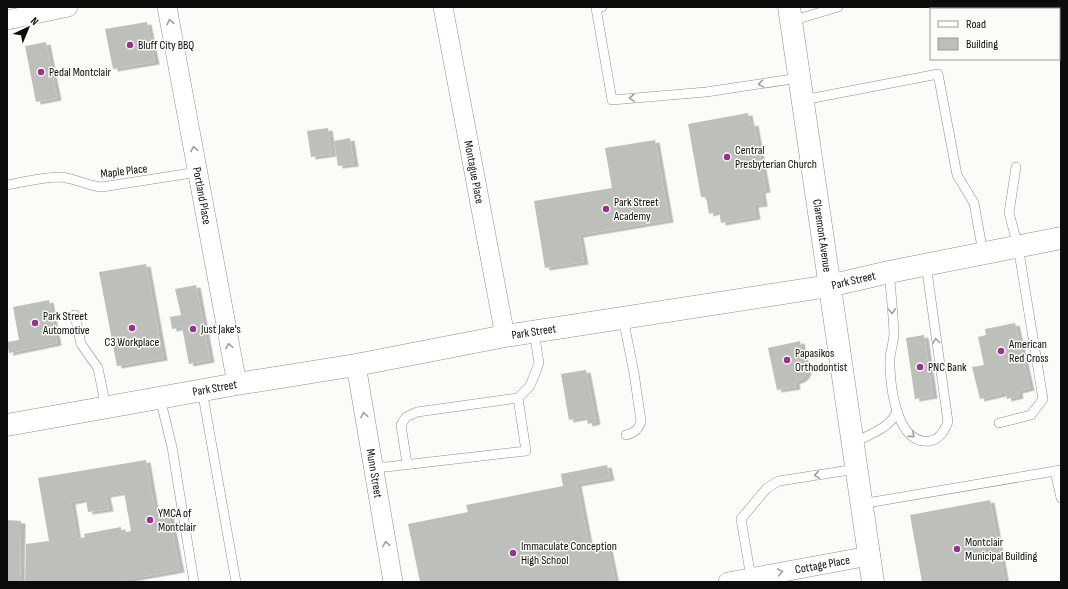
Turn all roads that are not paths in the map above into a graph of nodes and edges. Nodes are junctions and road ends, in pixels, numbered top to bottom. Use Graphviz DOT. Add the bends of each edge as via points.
graph roads {
  1 [pos="68,7"];
  2 [pos="167,7"];
  3 [pos="443,7"];
  4 [pos="602,7"];
  5 [pos="838,7"];
  6 [pos="790,14"];
  7 [pos="7,20"];
  8 [pos="799,78"];
  9 [pos="802,100"];
  10 [pos="1016,167"];
  11 [pos="198,172"];
  12 [pos="7,184"];
  13 [pos="1061,238"];
  14 [pos="1018,246"];
  15 [pos="983,253"];
  16 [pos="926,264"];
  17 [pos="889,272"];
  18 [pos="829,286"];
  19 [pos="75,315"];
  20 [pos="623,318"];
  21 [pos="534,332"];
  22 [pos="505,336"];
  23 [pos="356,365"];
  24 [pos="236,384"];
  25 [pos="202,390"];
  26 [pos="160,398"];
  27 [pos="518,398"];
  28 [pos="106,408"];
  29 [pos="897,410"];
  30 [pos="999,423"];
  31 [pos="7,425"];
  32 [pos="626,435"];
  33 [pos="852,443"];
  34 [pos="407,464"];
  35 [pos="373,466"];
  36 [pos="856,469"];
  37 [pos="1058,470"];
  38 [pos="1061,498"];
  39 [pos="861,504"];
  40 [pos="869,556"];
  41 [pos="751,578"];
  42 [pos="194,582"];
  43 [pos="236,582"];
  44 [pos="393,582"];
  45 [pos="728,582"];
  46 [pos="873,582"];
  1 -- 7 [label="street"];
  11 -- 2 [label="street, Portland Place, one-way"];
  3 -- 22 [label="street, Montague Place"];
  8 -- 4 [label="lane, one-way" via="706,92 612,100 596,8"];
  5 -- 6 [label="lane"];
  6 -- 8 [label="street, Claremont Avenue"];
  8 -- 9 [label="street, Claremont Avenue"];
  9 -- 15 [label="lane" via="938,74 957,175 974,203"];
  9 -- 18 [label="street, Claremont Avenue"];
  10 -- 14 [label="lane" via="1009,213"];
  11 -- 12 [label="lane, Maple Place" via="102,187 59,177"];
  24 -- 11 [label="street, Portland Place, one-way"];
  13 -- 14 [label="street, Park Street"];
  14 -- 15 [label="street, Park Street"];
  14 -- 30 [label="lane" via="1044,399 1031,415"];
  15 -- 16 [label="street, Park Street"];
  16 -- 17 [label="street, Park Street"];
  29 -- 16 [label="lane, one-way" via="907,432 920,441 935,440 944,431 948,422"];
  17 -- 18 [label="street, Park Street"];
  17 -- 29 [label="lane, one-way" via="894,334 890,356 891,383"];
  18 -- 20 [label="street, Park Street"];
  18 -- 33 [label="street, Claremont Avenue"];
  19 -- 28 [label="lane" via="82,344 98,368"];
  20 -- 21 [label="street, Park Street"];
  20 -- 32 [label="lane" via="641,421 639,428"];
  21 -- 22 [label="street, Park Street"];
  21 -- 27 [label="lane" via="539,363 530,386"];
  22 -- 23 [label="street, Park Street"];
  23 -- 24 [label="street, Park Street"];
  35 -- 23 [label="street, Munn Street, one-way"];
  24 -- 25 [label="street, Park Street"];
  25 -- 26 [label="street, Park Street"];
  25 -- 43 [label="lane"];
  26 -- 28 [label="street, Park Street"];
  26 -- 42 [label="lane" via="172,447"];
  27 -- 34 [label="lane" via="417,412 406,417 401,425"];
  27 -- 34 [label="lane" via="526,451"];
  28 -- 31 [label="street, Park Street"];
  29 -- 33 [label="lane" via="886,426"];
  33 -- 36 [label="street, Claremont Avenue"];
  34 -- 35 [label="lane"];
  44 -- 35 [label="street, Munn Street, one-way"];
  36 -- 39 [label="street, Claremont Avenue"];
  36 -- 41 [label="lane, one-way" via="779,481 767,488 741,519"];
  37 -- 38 [label="lane"];
  37 -- 39 [label="lane"];
  39 -- 40 [label="street, Claremont Avenue"];
  41 -- 40 [label="street, Cottage Place, one-way"];
  40 -- 46 [label="street, Claremont Avenue"];
  41 -- 45 [label="street, Cottage Place"];
}
